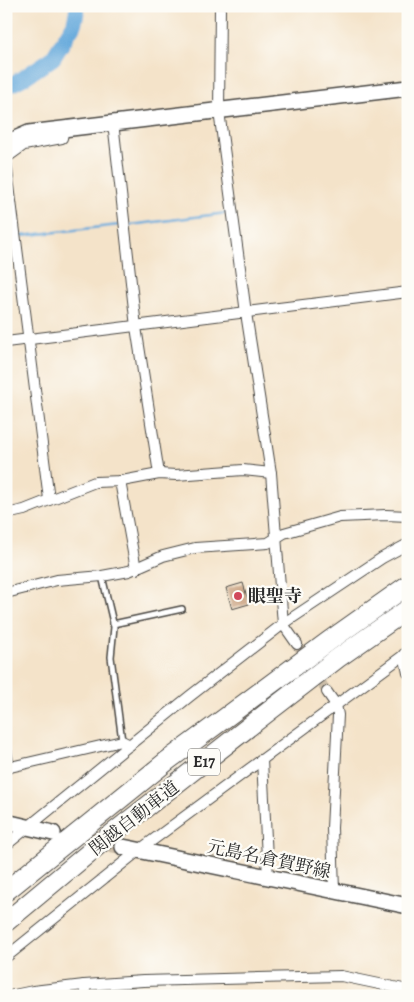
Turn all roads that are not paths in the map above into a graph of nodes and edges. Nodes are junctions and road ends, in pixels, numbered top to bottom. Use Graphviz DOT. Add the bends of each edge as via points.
graph roads {
  1 [pos="220,6"];
  2 [pos="408,88"];
  3 [pos="219,111"];
  4 [pos="113,122"];
  5 [pos="64,129"];
  6 [pos="6,143"];
  7 [pos="6,158"];
  8 [pos="6,162"];
  9 [pos="408,292"];
  10 [pos="246,313"];
  11 [pos="136,327"];
  12 [pos="28,340"];
  13 [pos="6,342"];
  14 [pos="271,473"];
  15 [pos="159,474"];
  16 [pos="120,481"];
  17 [pos="49,499"];
  18 [pos="6,514"];
  19 [pos="408,516"];
  20 [pos="277,538"];
  21 [pos="408,544"];
  22 [pos="136,569"];
  23 [pos="102,576"];
  24 [pos="408,585"];
  25 [pos="6,593"];
  26 [pos="182,609"];
  27 [pos="408,609"];
  28 [pos="113,624"];
  29 [pos="283,624"];
  30 [pos="296,644"];
  31 [pos="406,653"];
  32 [pos="408,673"];
  33 [pos="327,692"];
  34 [pos="336,705"];
  35 [pos="126,743"];
  36 [pos="6,750"];
  37 [pos="262,760"];
  38 [pos="8,768"];
  39 [pos="6,822"];
  40 [pos="27,827"];
  41 [pos="54,833"];
  42 [pos="6,845"];
  43 [pos="123,847"];
  44 [pos="138,850"];
  45 [pos="268,878"];
  46 [pos="6,891"];
  47 [pos="334,891"];
  48 [pos="408,906"];
  49 [pos="6,922"];
  50 [pos="6,957"];
  51 [pos="84,985"];
  52 [pos="408,990"];
  53 [pos="10,996"];
  54 [pos="86,996"];
  1 -- 3 [label="street"];
  2 -- 3 [label="street"];
  3 -- 4 [label="street"];
  3 -- 10 [label="street"];
  4 -- 5 [label="street"];
  4 -- 11 [label="street"];
  5 -- 6 [label="street" via="29,133"];
  5 -- 7 [label="street" via="62,138 24,145"];
  8 -- 12 [label="street"];
  9 -- 10 [label="street"];
  10 -- 11 [label="street"];
  10 -- 14 [label="street"];
  11 -- 12 [label="street"];
  11 -- 15 [label="street"];
  12 -- 13 [label="street"];
  12 -- 17 [label="street"];
  14 -- 15 [label="street" via="243,470"];
  14 -- 20 [label="street"];
  15 -- 16 [label="street"];
  16 -- 17 [label="street" via="95,482"];
  16 -- 22 [label="street"];
  17 -- 18 [label="street"];
  19 -- 20 [label="street" via="340,517 284,533"];
  20 -- 22 [label="street" via="268,543 177,551"];
  20 -- 29 [label="street"];
  21 -- 29 [label="street"];
  22 -- 23 [label="street"];
  23 -- 25 [label="street" via="58,580"];
  23 -- 28 [label="lane"];
  24 -- 46 [label="highway, 関越自動車道 / E17" via="168,761"];
  26 -- 28 [label="lane"];
  27 -- 49 [label="highway, 関越自動車道 / E17" via="264,715"];
  28 -- 35 [label="lane" via="111,657"];
  29 -- 30 [label="street"];
  29 -- 35 [label="street"];
  31 -- 32 [label="street"];
  31 -- 34 [label="street"];
  33 -- 34 [label="street"];
  34 -- 37 [label="street"];
  34 -- 47 [label="street" via="332,828"];
  35 -- 38 [label="street"];
  35 -- 40 [label="street"];
  36 -- 38 [label="street"];
  37 -- 44 [label="street"];
  37 -- 45 [label="street"];
  39 -- 40 [label="street"];
  40 -- 41 [label="street"];
  40 -- 42 [label="street"];
  43 -- 44 [label="street, 元島名倉賀野線"];
  44 -- 45 [label="street, 元島名倉賀野線"];
  44 -- 50 [label="street"];
  45 -- 47 [label="street, 元島名倉賀野線"];
  47 -- 48 [label="street, 元島名倉賀野線"];
  51 -- 52 [label="street" via="341,976"];
  51 -- 53 [label="street"];
  51 -- 54 [label="street"];
}
